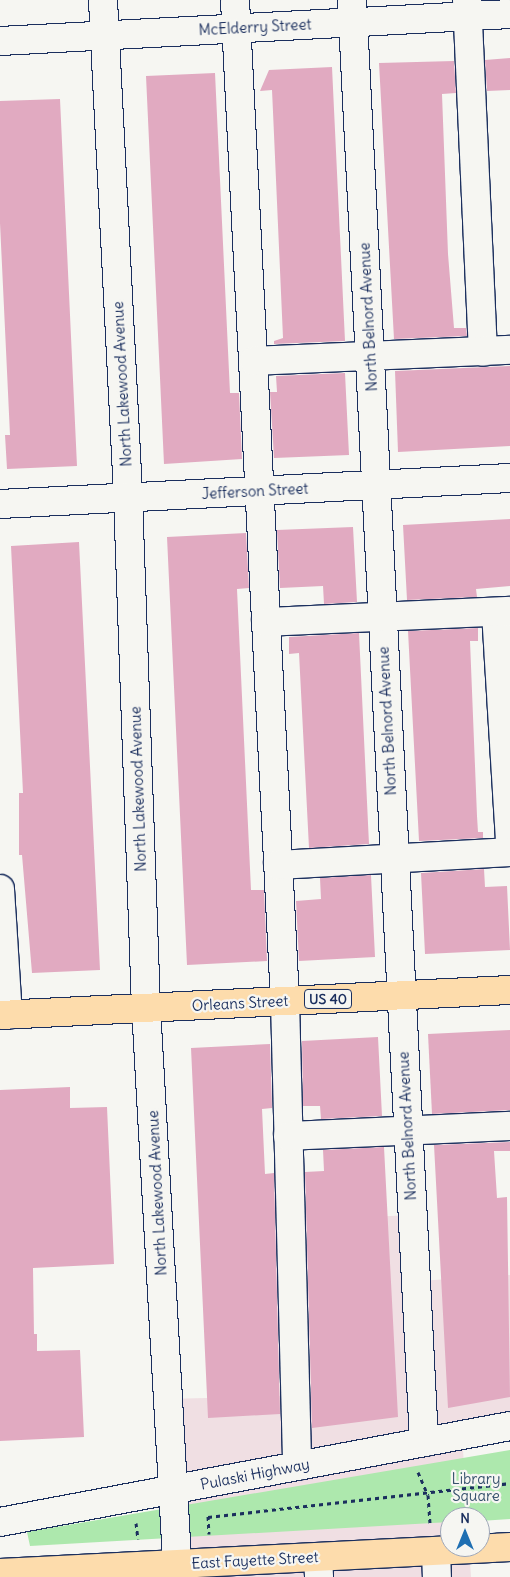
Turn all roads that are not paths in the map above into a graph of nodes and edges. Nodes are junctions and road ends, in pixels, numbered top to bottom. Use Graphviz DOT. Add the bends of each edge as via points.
graph roads {
  1 [pos="103,0"];
  2 [pos="235,0"];
  3 [pos="467,8"];
  4 [pos="352,11"];
  5 [pos="510,14"];
  6 [pos="237,27"];
  7 [pos="105,34"];
  8 [pos="0,41"];
  9 [pos="510,350"];
  10 [pos="483,352"];
  11 [pos="371,358"];
  12 [pos="254,361"];
  13 [pos="510,478"];
  14 [pos="375,485"];
  15 [pos="260,491"];
  16 [pos="128,497"];
  17 [pos="0,504"];
  18 [pos="503,612"];
  19 [pos="382,617"];
  20 [pos="266,622"];
  21 [pos="510,838"];
  22 [pos="510,852"];
  23 [pos="393,861"];
  24 [pos="278,865"];
  25 [pos="0,888"];
  26 [pos="510,990"];
  27 [pos="400,997"];
  28 [pos="285,1001"];
  29 [pos="146,1008"];
  30 [pos="4,1015"];
  31 [pos="510,1126"];
  32 [pos="407,1132"];
  33 [pos="288,1136"];
  34 [pos="510,1426"];
  35 [pos="419,1453"];
  36 [pos="297,1466"];
  37 [pos="174,1490"];
  38 [pos="0,1522"];
  39 [pos="510,1547"];
  40 [pos="436,1564"];
  41 [pos="318,1567"];
  42 [pos="177,1571"];
  43 [pos="0,1573"];
  44 [pos="28,1574"];
  1 -- 7 [label="street, North Lakewood Avenue"];
  2 -- 6 [label="street"];
  3 -- 4 [label="street, McElderry Street"];
  3 -- 5 [label="street, McElderry Street"];
  3 -- 10 [label="street"];
  4 -- 6 [label="street, McElderry Street"];
  4 -- 11 [label="street, North Belnord Avenue"];
  6 -- 7 [label="street, McElderry Street"];
  6 -- 12 [label="street"];
  7 -- 8 [label="street, McElderry Street"];
  7 -- 16 [label="street, North Lakewood Avenue"];
  9 -- 10 [label="street"];
  10 -- 11 [label="street"];
  11 -- 12 [label="street"];
  11 -- 14 [label="street, North Belnord Avenue"];
  12 -- 15 [label="street"];
  13 -- 14 [label="street, Jefferson Street"];
  14 -- 15 [label="street, Jefferson Street"];
  14 -- 19 [label="street, North Belnord Avenue"];
  15 -- 16 [label="street, Jefferson Street"];
  15 -- 20 [label="street"];
  16 -- 17 [label="street, Jefferson Street"];
  16 -- 29 [label="street, North Lakewood Avenue"];
  18 -- 19 [label="street"];
  18 -- 21 [label="street"];
  19 -- 20 [label="street"];
  19 -- 23 [label="street, North Belnord Avenue"];
  20 -- 24 [label="street"];
  22 -- 23 [label="street"];
  23 -- 24 [label="street"];
  23 -- 27 [label="street, North Belnord Avenue"];
  24 -- 28 [label="street"];
  25 -- 30 [label="street"];
  26 -- 27 [label="main road, Orleans Street / US 40"];
  27 -- 28 [label="main road, Orleans Street / US 40"];
  27 -- 32 [label="street, North Belnord Avenue"];
  28 -- 29 [label="main road, Orleans Street / US 40"];
  28 -- 33 [label="street"];
  29 -- 30 [label="main road, Orleans Street / US 40"];
  29 -- 37 [label="street, North Lakewood Avenue"];
  31 -- 32 [label="street"];
  32 -- 33 [label="street"];
  32 -- 35 [label="street, North Belnord Avenue"];
  33 -- 36 [label="street"];
  34 -- 35 [label="street, Pulaski Highway"];
  35 -- 36 [label="street, Pulaski Highway"];
  36 -- 37 [label="street, Pulaski Highway"];
  37 -- 38 [label="street, Pulaski Highway"];
  37 -- 42 [label="street, North Lakewood Avenue"];
  39 -- 40 [label="main road, East Fayette Street"];
  40 -- 41 [label="main road, East Fayette Street"];
  41 -- 42 [label="main road, East Fayette Street"];
  42 -- 44 [label="main road, East Fayette Street"];
  43 -- 44 [label="main road, East Fayette Street"];
}
